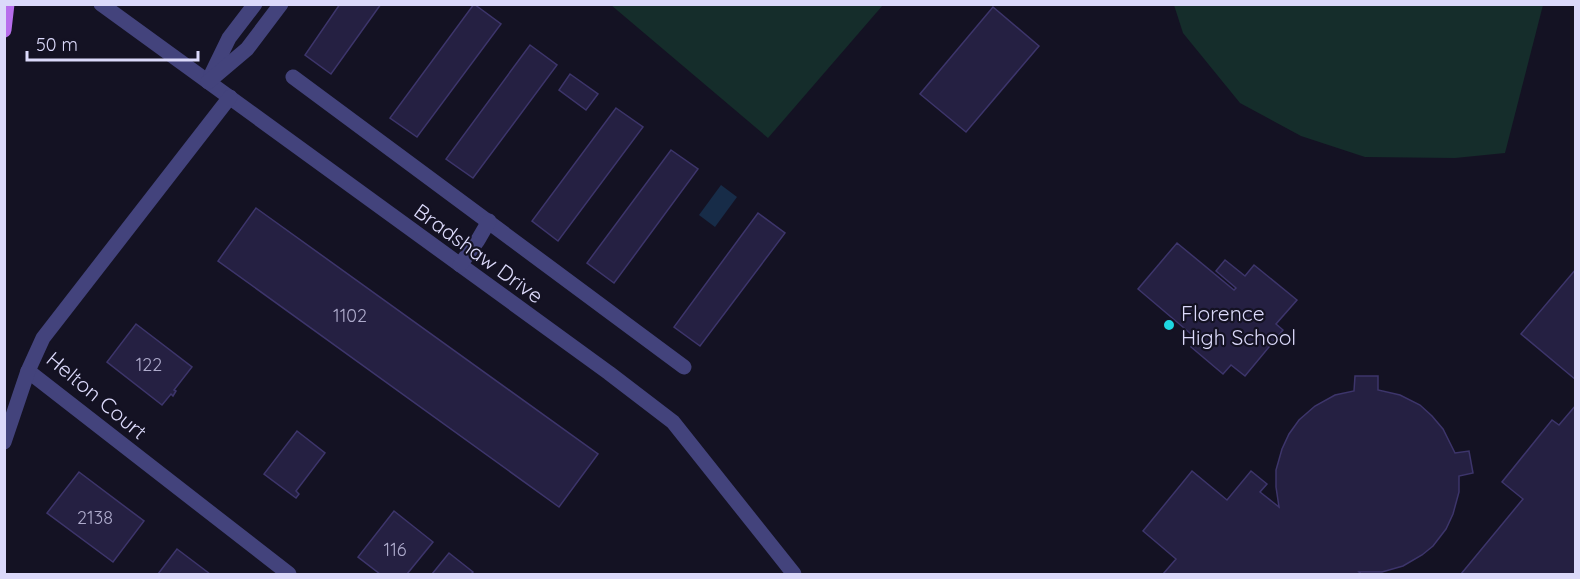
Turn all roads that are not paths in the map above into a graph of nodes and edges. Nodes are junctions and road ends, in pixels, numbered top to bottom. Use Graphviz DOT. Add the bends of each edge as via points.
graph roads {
  1 [pos="7,4"];
  2 [pos="101,4"];
  3 [pos="255,4"];
  4 [pos="281,4"];
  5 [pos="4,30"];
  6 [pos="293,77"];
  7 [pos="208,82"];
  8 [pos="230,97"];
  9 [pos="489,221"];
  10 [pos="460,265"];
  11 [pos="684,367"];
  12 [pos="28,371"];
  13 [pos="4,442"];
  14 [pos="289,574"];
  15 [pos="794,574"];
  1 -- 5 [label="main road"];
  2 -- 7 [label="street, Bradshaw Drive"];
  3 -- 7 [label="street" via="229,38"];
  4 -- 7 [label="street" via="247,49"];
  6 -- 9 [label="street"];
  7 -- 8 [label="street, Bradshaw Drive"];
  8 -- 10 [label="street, Bradshaw Drive"];
  8 -- 12 [label="street, Helton Court" via="43,338"];
  9 -- 10 [label="street"];
  9 -- 11 [label="street"];
  10 -- 15 [label="street, Bradshaw Drive" via="673,422"];
  12 -- 13 [label="street"];
  12 -- 14 [label="street, Helton Court"];
}
